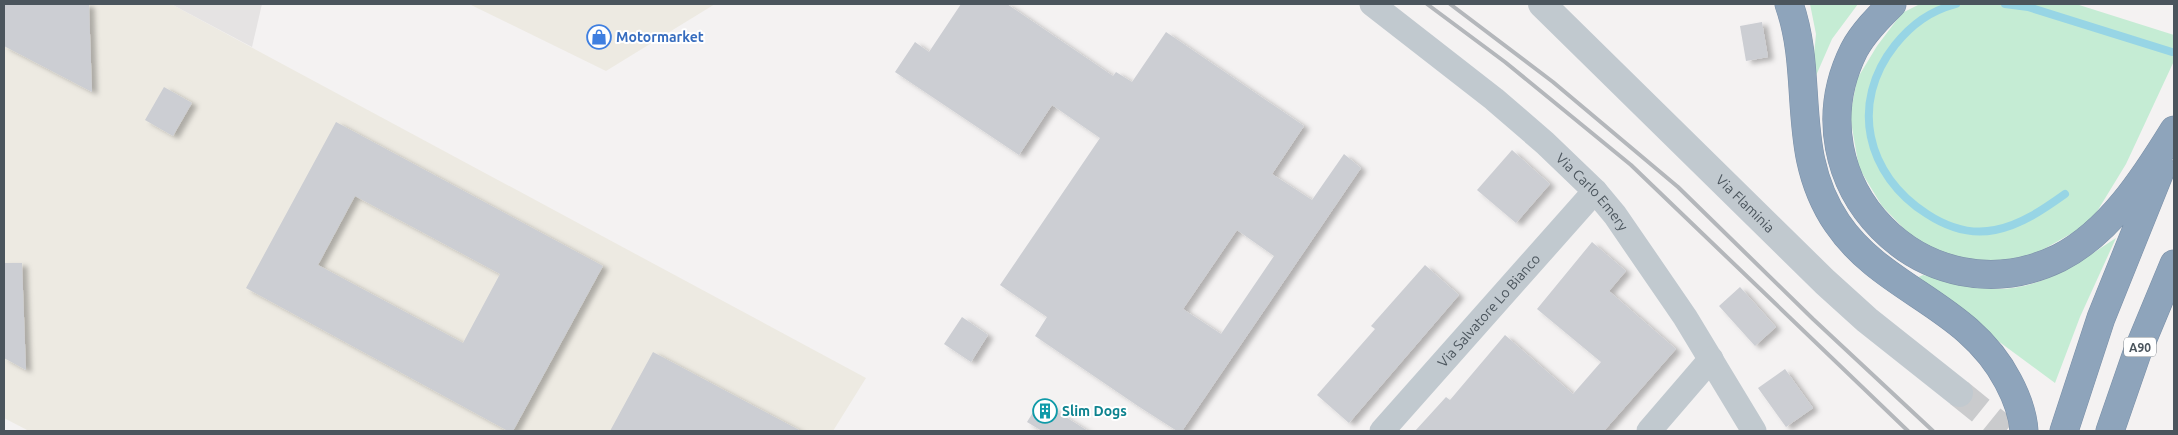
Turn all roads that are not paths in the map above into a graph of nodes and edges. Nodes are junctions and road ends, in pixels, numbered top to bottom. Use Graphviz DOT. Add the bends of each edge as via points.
graph roads {
  1 [pos="1372,4"];
  2 [pos="1542,4"];
  3 [pos="1789,4"];
  4 [pos="1892,4"];
  5 [pos="2174,130"];
  6 [pos="2174,135"];
  7 [pos="1596,190"];
  8 [pos="2174,264"];
  9 [pos="1711,359"];
  10 [pos="1959,393"];
  11 [pos="1382,431"];
  12 [pos="1650,431"];
  13 [pos="1754,431"];
  14 [pos="2024,431"];
  15 [pos="2064,431"];
  16 [pos="2110,431"];
  1 -- 7 [label="street, Via Carlo Emery" via="1494,99"];
  2 -- 10 [label="street, Via Flaminia" via="1825,282"];
  3 -- 14 [label="highway" via="1796,30 1811,169 1822,198 1852,244 1969,330 1988,349 2013,391"];
  4 -- 5 [label="highway" via="1854,49 1839,94 1838,140 1853,190 1866,210 1885,232 1925,260 1970,274 1991,274 2013,273 2059,258 2095,233 2127,198"];
  6 -- 15 [label="highway" via="2102,318"];
  7 -- 9 [label="street, Via Carlo Emery"];
  7 -- 11 [label="street, Via Salvatore Lo Bianco"];
  8 -- 16 [label="highway, A90" via="2151,316"];
  9 -- 12 [label="street"];
  9 -- 13 [label="street, Via Carlo Emery"];
}
